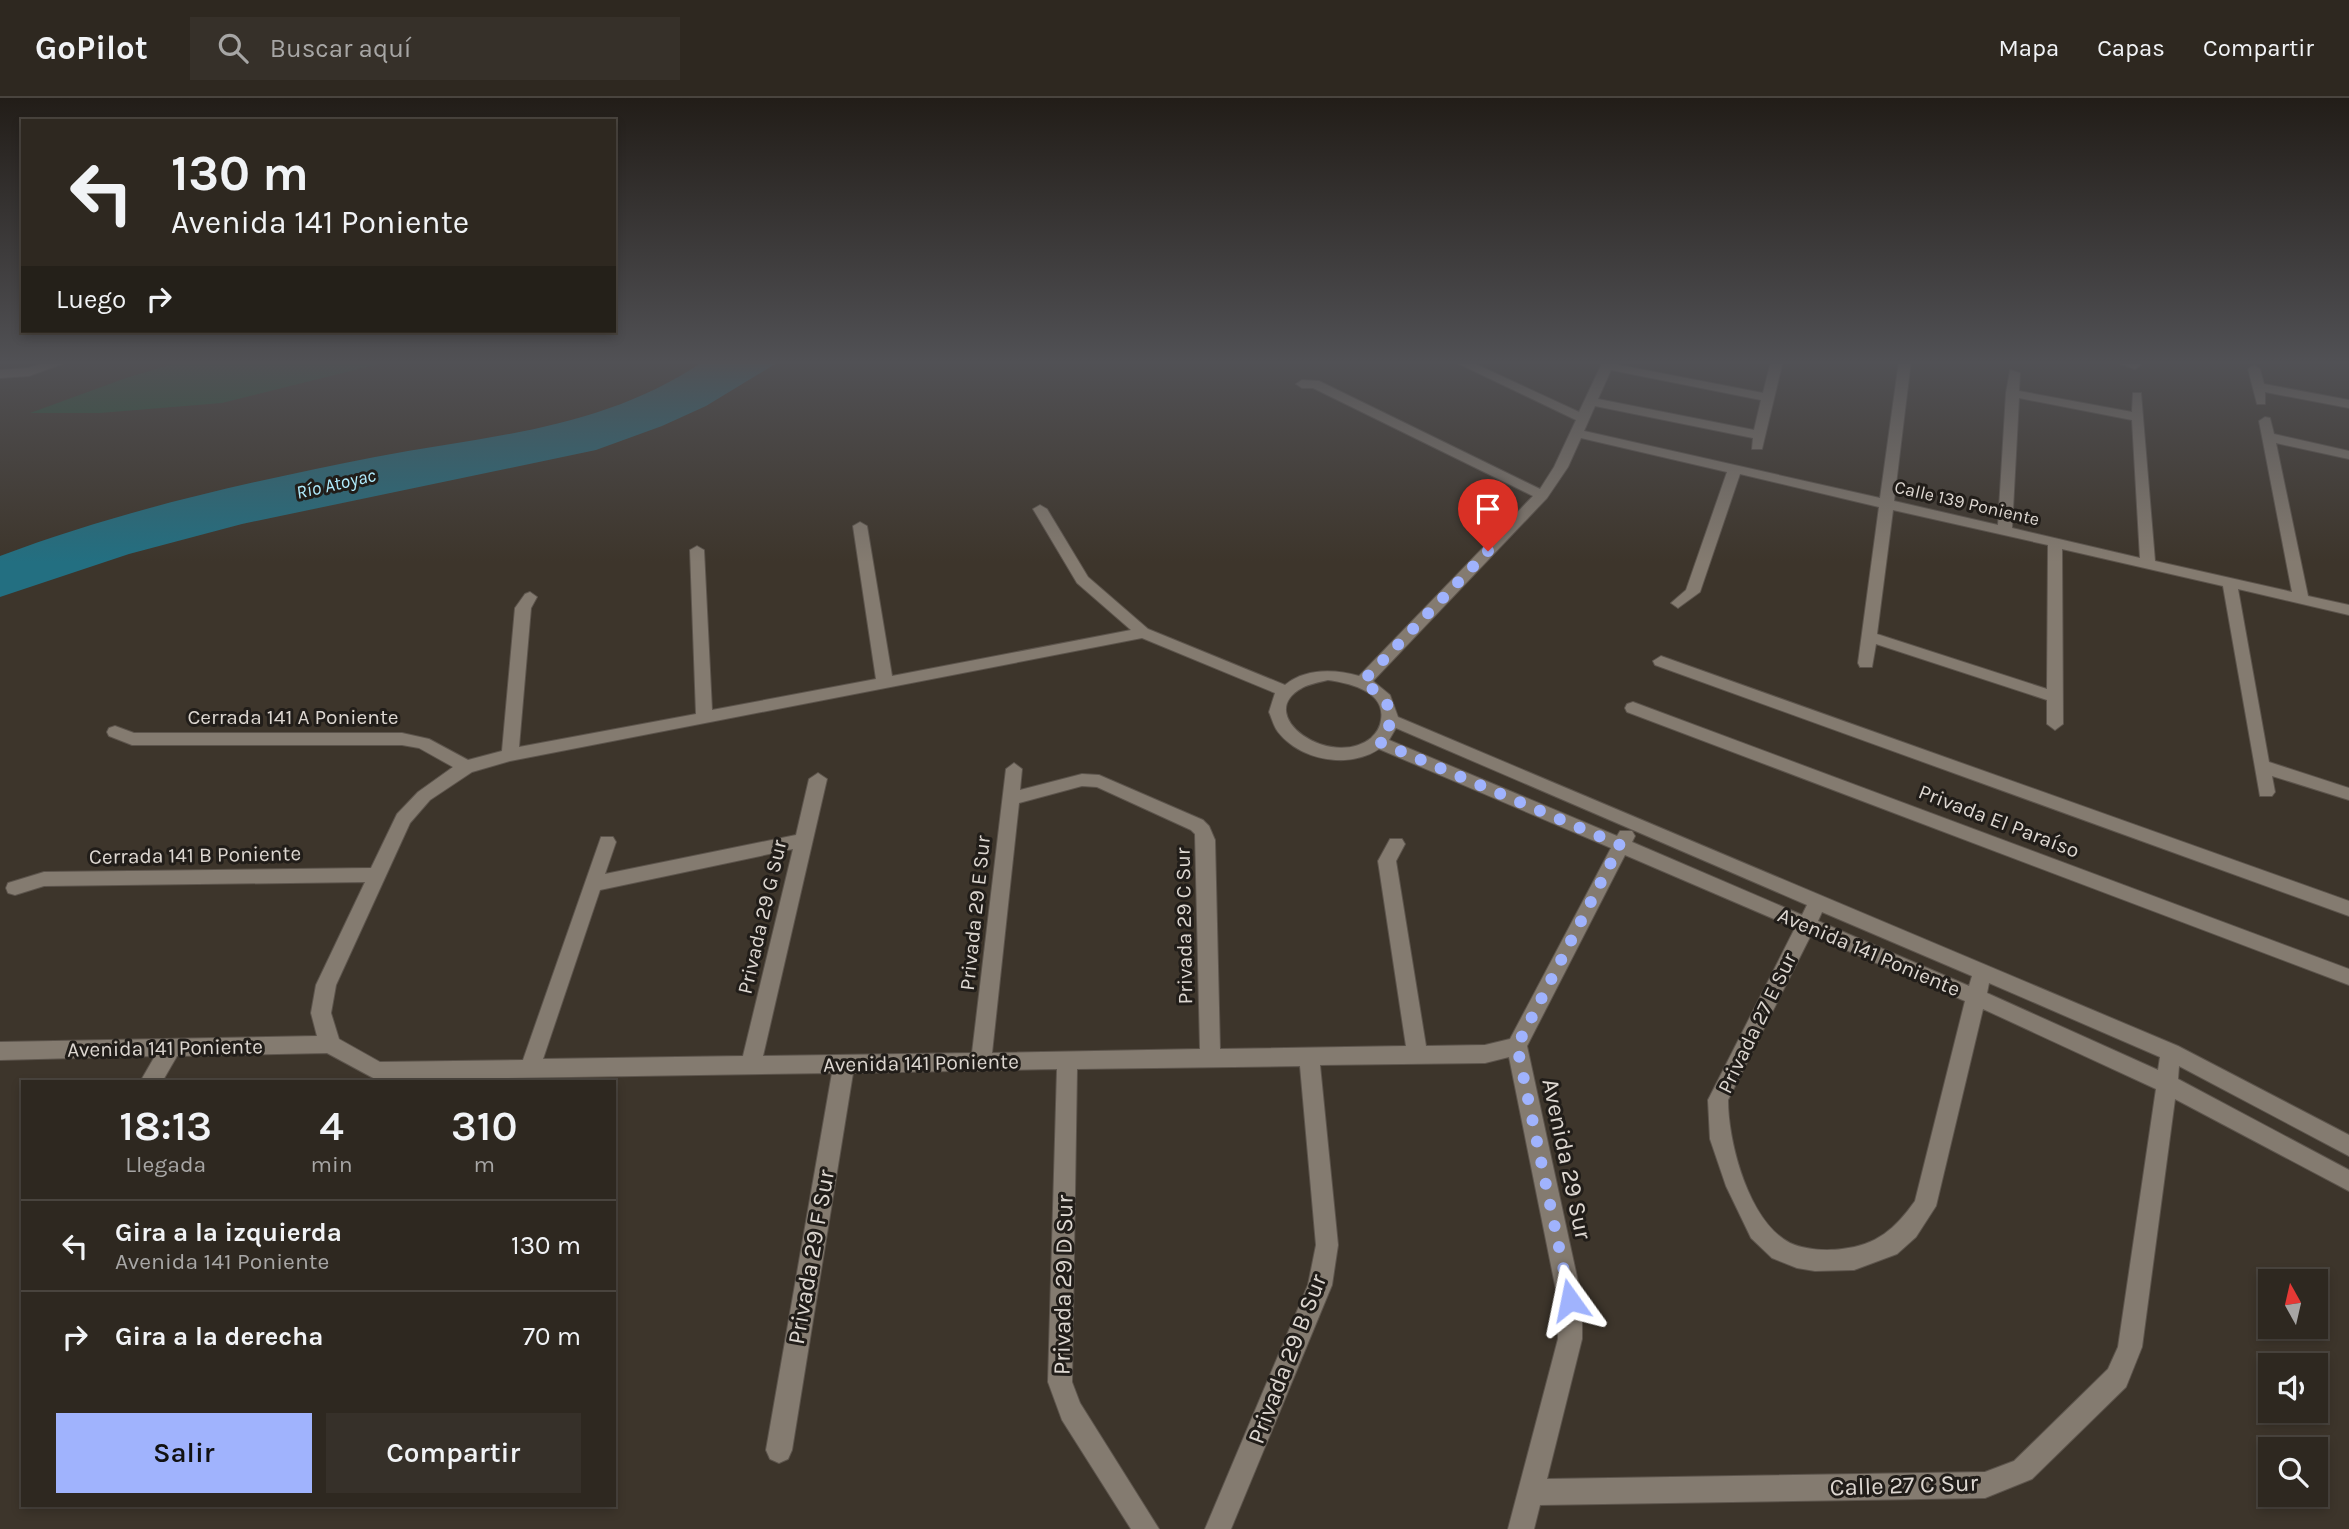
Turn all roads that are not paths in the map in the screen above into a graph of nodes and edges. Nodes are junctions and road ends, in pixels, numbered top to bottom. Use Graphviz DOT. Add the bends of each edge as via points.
graph roads {
  1 [pos="1405,428"];
  2 [pos="1579,428"];
  3 [pos="1586,428"];
  4 [pos="1703,428"];
  5 [pos="1761,428"];
  6 [pos="1897,428"];
  7 [pos="2010,428"];
  8 [pos="2140,428"];
  9 [pos="2266,428"];
  10 [pos="2268,437"];
  11 [pos="2349,455"];
  12 [pos="1735,469"];
  13 [pos="1542,495"];
  14 [pos="1887,504"];
  15 [pos="1040,509"];
  16 [pos="860,526"];
  17 [pos="2005,531"];
  18 [pos="2055,543"];
  19 [pos="697,550"];
  20 [pos="2148,564"];
  21 [pos="2230,583"];
  22 [pos="530,597"];
  23 [pos="2301,599"];
  24 [pos="1678,603"];
  25 [pos="2349,610"];
  26 [pos="1143,633"];
  27 [pos="1870,637"];
  28 [pos="1661,662"];
  29 [pos="1866,663"];
  30 [pos="1362,682"];
  31 [pos="885,683"];
  32 [pos="1285,691"];
  33 [pos="2055,697"];
  34 [pos="1633,708"];
  35 [pos="704,718"];
  36 [pos="1391,720"];
  37 [pos="2055,724"];
  38 [pos="115,732"];
  39 [pos="1379,742"];
  40 [pos="510,755"];
  41 [pos="2261,765"];
  42 [pos="466,767"];
  43 [pos="1014,769"];
  44 [pos="818,779"];
  45 [pos="2266,792"];
  46 [pos="2349,794"];
  47 [pos="1010,799"];
  48 [pos="1634,823"];
  49 [pos="803,840"];
  50 [pos="607,842"];
  51 [pos="1396,844"];
  52 [pos="1620,845"];
  53 [pos="377,876"];
  54 [pos="593,884"];
  55 [pos="15,888"];
  56 [pos="1819,900"];
  57 [pos="2349,909"];
  58 [pos="1805,925"];
  59 [pos="1983,970"];
  60 [pos="2349,977"];
  61 [pos="1978,998"];
  62 [pos="330,1044"];
  63 [pos="1517,1046"];
  64 [pos="171,1048"];
  65 [pos="0,1051"];
  66 [pos="2171,1052"];
  67 [pos="1417,1055"];
  68 [pos="1308,1057"];
  69 [pos="1210,1058"];
  70 [pos="1067,1060"];
  71 [pos="981,1062"];
  72 [pos="844,1064"];
  73 [pos="751,1065"];
  74 [pos="530,1068"];
  75 [pos="606,1074"];
  76 [pos="374,1076"];
  77 [pos="151,1080"];
  78 [pos="2167,1084"];
  79 [pos="2349,1146"];
  80 [pos="2349,1181"];
  81 [pos="779,1450"];
  82 [pos="1531,1492"];
  83 [pos="1146,1529"];
  84 [pos="1218,1529"];
  85 [pos="1521,1529"];
  1 -- 13 [label="street"];
  2 -- 13 [label="street"];
  3 -- 12 [label="street, Calle 139 Poniente"];
  4 -- 5 [label="street" via="1758,441"];
  6 -- 14 [label="street"];
  7 -- 17 [label="street"];
  8 -- 20 [label="street"];
  9 -- 10 [label="street"];
  10 -- 11 [label="street"];
  10 -- 23 [label="street"];
  12 -- 14 [label="street, Calle 139 Poniente"];
  12 -- 24 [label="street" via="1693,592"];
  13 -- 30 [label="street"];
  14 -- 17 [label="street, Calle 139 Poniente"];
  14 -- 27 [label="street"];
  15 -- 26 [label="street" via="1082,580"];
  16 -- 31 [label="street"];
  17 -- 18 [label="street, Calle 139 Poniente"];
  18 -- 20 [label="street, Calle 139 Poniente"];
  18 -- 33 [label="street"];
  19 -- 35 [label="street"];
  20 -- 21 [label="street, Calle 139 Poniente"];
  21 -- 23 [label="street, Calle 139 Poniente"];
  21 -- 41 [label="street"];
  22 -- 40 [label="street" via="523,608"];
  23 -- 25 [label="street, Calle 139 Poniente"];
  26 -- 31 [label="street"];
  26 -- 32 [label="street"];
  27 -- 29 [label="street"];
  27 -- 33 [label="street"];
  28 -- 57 [label="street, Privada El Paraíso"];
  30 -- 32 [label="street" via="1328,675 1311,677"];
  30 -- 36 [label="street" via="1389,705"];
  31 -- 35 [label="street"];
  32 -- 39 [label="street" via="1277,713 1280,724 1300,744 1341,754"];
  33 -- 37 [label="street"];
  34 -- 60 [label="street, Privada El Paraíso"];
  35 -- 40 [label="street"];
  36 -- 39 [label="street"];
  36 -- 48 [label="street, Avenida 141 Poniente"];
  38 -- 42 [label="street, Cerrada 141 A Poniente" via="132,739 402,739 423,743"];
  39 -- 52 [label="street, Avenida 141 Poniente"];
  40 -- 42 [label="street"];
  41 -- 45 [label="street"];
  41 -- 46 [label="street"];
  42 -- 53 [label="street" via="424,796 403,819"];
  43 -- 47 [label="street, Privada 29 E Sur"];
  44 -- 49 [label="street, Privada 29 G Sur"];
  47 -- 69 [label="street, Privada 29 C Sur" via="1082,780 1099,781 1203,831"];
  47 -- 71 [label="street, Privada 29 E Sur"];
  48 -- 52 [label="street"];
  48 -- 56 [label="street, Avenida 141 Poniente"];
  49 -- 54 [label="street"];
  49 -- 73 [label="street, Privada 29 G Sur"];
  50 -- 54 [label="street"];
  51 -- 67 [label="street" via="1387,861"];
  52 -- 58 [label="street, Avenida 141 Poniente"];
  52 -- 63 [label="street"];
  53 -- 55 [label="street, Cerrada 141 B Poniente" via="44,879"];
  53 -- 62 [label="street" via="326,985 321,1013"];
  54 -- 74 [label="street"];
  56 -- 58 [label="street, Privada 27 E Sur"];
  56 -- 59 [label="street, Avenida 141 Poniente"];
  58 -- 61 [label="street, Avenida 141 Poniente"];
  58 -- 61 [label="street, Privada 27 E Sur" via="1718,1100 1718,1128 1750,1216 1768,1240 1789,1256 1833,1263 1870,1254 1901,1238 1925,1206"];
  59 -- 61 [label="street"];
  59 -- 66 [label="street, Avenida 141 Poniente"];
  61 -- 78 [label="street, Avenida 141 Poniente"];
  62 -- 64 [label="street, Avenida 141 Poniente"];
  62 -- 76 [label="street, Avenida 141 Poniente"];
  63 -- 67 [label="street, Avenida 141 Poniente" via="1485,1054"];
  63 -- 82 [label="street, Avenida 29 Sur" via="1570,1300 1570,1339"];
  64 -- 65 [label="street, Avenida 141 Poniente"];
  64 -- 77 [label="street"];
  66 -- 78 [label="street, Calle 27 C Sur"];
  66 -- 79 [label="street, Avenida 141 Poniente"];
  67 -- 68 [label="street, Avenida 141 Poniente"];
  68 -- 69 [label="street, Avenida 141 Poniente"];
  68 -- 84 [label="street, Privada 29 B Sur" via="1326,1245 1320,1285"];
  69 -- 70 [label="street, Avenida 141 Poniente"];
  70 -- 71 [label="street, Avenida 141 Poniente"];
  70 -- 83 [label="street, Privada 29 D Sur" via="1060,1382 1071,1411"];
  71 -- 72 [label="street, Avenida 141 Poniente"];
  72 -- 73 [label="street, Avenida 141 Poniente"];
  72 -- 81 [label="street, Privada 29 F Sur"];
  73 -- 75 [label="street, Avenida 141 Poniente"];
  74 -- 75 [label="street, Avenida 141 Poniente"];
  74 -- 76 [label="street, Avenida 141 Poniente"];
  78 -- 80 [label="street, Avenida 141 Poniente"];
  78 -- 82 [label="street, Calle 27 C Sur" via="2130,1347 2117,1378 2023,1470 1985,1485"];
  82 -- 85 [label="street, Avenida 29 Sur"];
}
